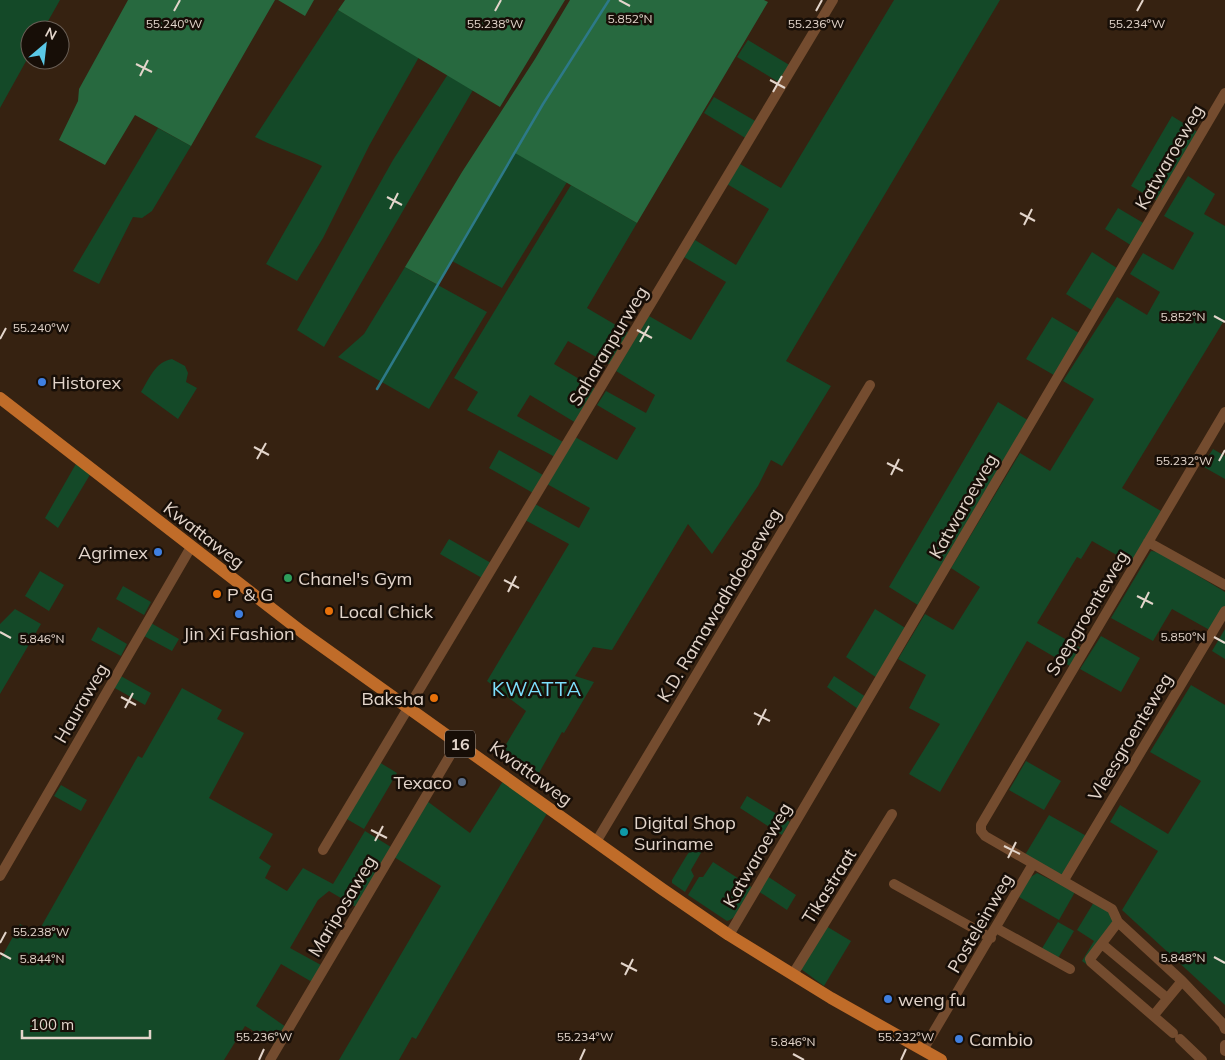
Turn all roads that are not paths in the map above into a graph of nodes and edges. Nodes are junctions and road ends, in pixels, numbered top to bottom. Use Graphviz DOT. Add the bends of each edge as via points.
graph roads {
  1 [pos="833,0"];
  2 [pos="1225,93"];
  3 [pos="870,385"];
  4 [pos="0,398"];
  5 [pos="1225,412"];
  6 [pos="1148,542"];
  7 [pos="191,547"];
  8 [pos="1225,585"];
  9 [pos="1225,611"];
  10 [pos="409,707"];
  11 [pos="458,742"];
  12 [pos="892,814"];
  13 [pos="596,842"];
  14 [pos="323,850"];
  15 [pos="1033,864"];
  16 [pos="0,876"];
  17 [pos="1064,880"];
  18 [pos="894,884"];
  19 [pos="1118,922"];
  20 [pos="994,933"];
  21 [pos="728,935"];
  22 [pos="1102,944"];
  23 [pos="1070,969"];
  24 [pos="794,974"];
  25 [pos="1182,981"];
  26 [pos="1167,998"];
  27 [pos="1154,1015"];
  28 [pos="1225,1028"];
  29 [pos="1225,1045"];
  30 [pos="924,1050"];
  31 [pos="1225,1051"];
  32 [pos="270,1060"];
  33 [pos="941,1060"];
  34 [pos="1202,1060"];
  1 -- 10 [label="street, Saharanpurweg"];
  2 -- 21 [label="street, Katwaroeweg"];
  3 -- 13 [label="street, K.D. Ramawadhdoebeweg"];
  4 -- 7 [label="main road, Kwattaweg / 16"];
  5 -- 6 [label="street, Soepgroenteweg"];
  6 -- 8 [label="street"];
  6 -- 15 [label="street, Soepgroenteweg" via="981,825 985,836"];
  7 -- 10 [label="main road, Kwattaweg / 16" via="302,632"];
  7 -- 16 [label="street, Hauraweg"];
  9 -- 17 [label="street, Vleesgroenteweg"];
  10 -- 11 [label="main road, Kwattaweg / 16"];
  10 -- 14 [label="street, Saharanpurweg"];
  11 -- 13 [label="main road, Kwattaweg / 16"];
  11 -- 32 [label="street, Mariposaweg"];
  12 -- 24 [label="street, Tikastraat"];
  13 -- 21 [label="main road, Kwattaweg / 16"];
  15 -- 17 [label="street"];
  15 -- 20 [label="street, Posteleinweg"];
  17 -- 19 [label="street" via="1112,909"];
  18 -- 20 [label="street"];
  19 -- 22 [label="street"];
  19 -- 25 [label="street"];
  20 -- 23 [label="street"];
  20 -- 30 [label="street, Posteleinweg"];
  21 -- 24 [label="main road, Kwattaweg / 16"];
  22 -- 26 [label="street"];
  22 -- 27 [label="street" via="1091,962"];
  24 -- 30 [label="main road, Kwattaweg / 16"];
  25 -- 26 [label="street"];
  25 -- 28 [label="street"];
  26 -- 27 [label="street"];
  27 -- 34 [label="street"];
  29 -- 31 [label="street"];
  30 -- 33 [label="main road, Kwattaweg / 16"];
}
